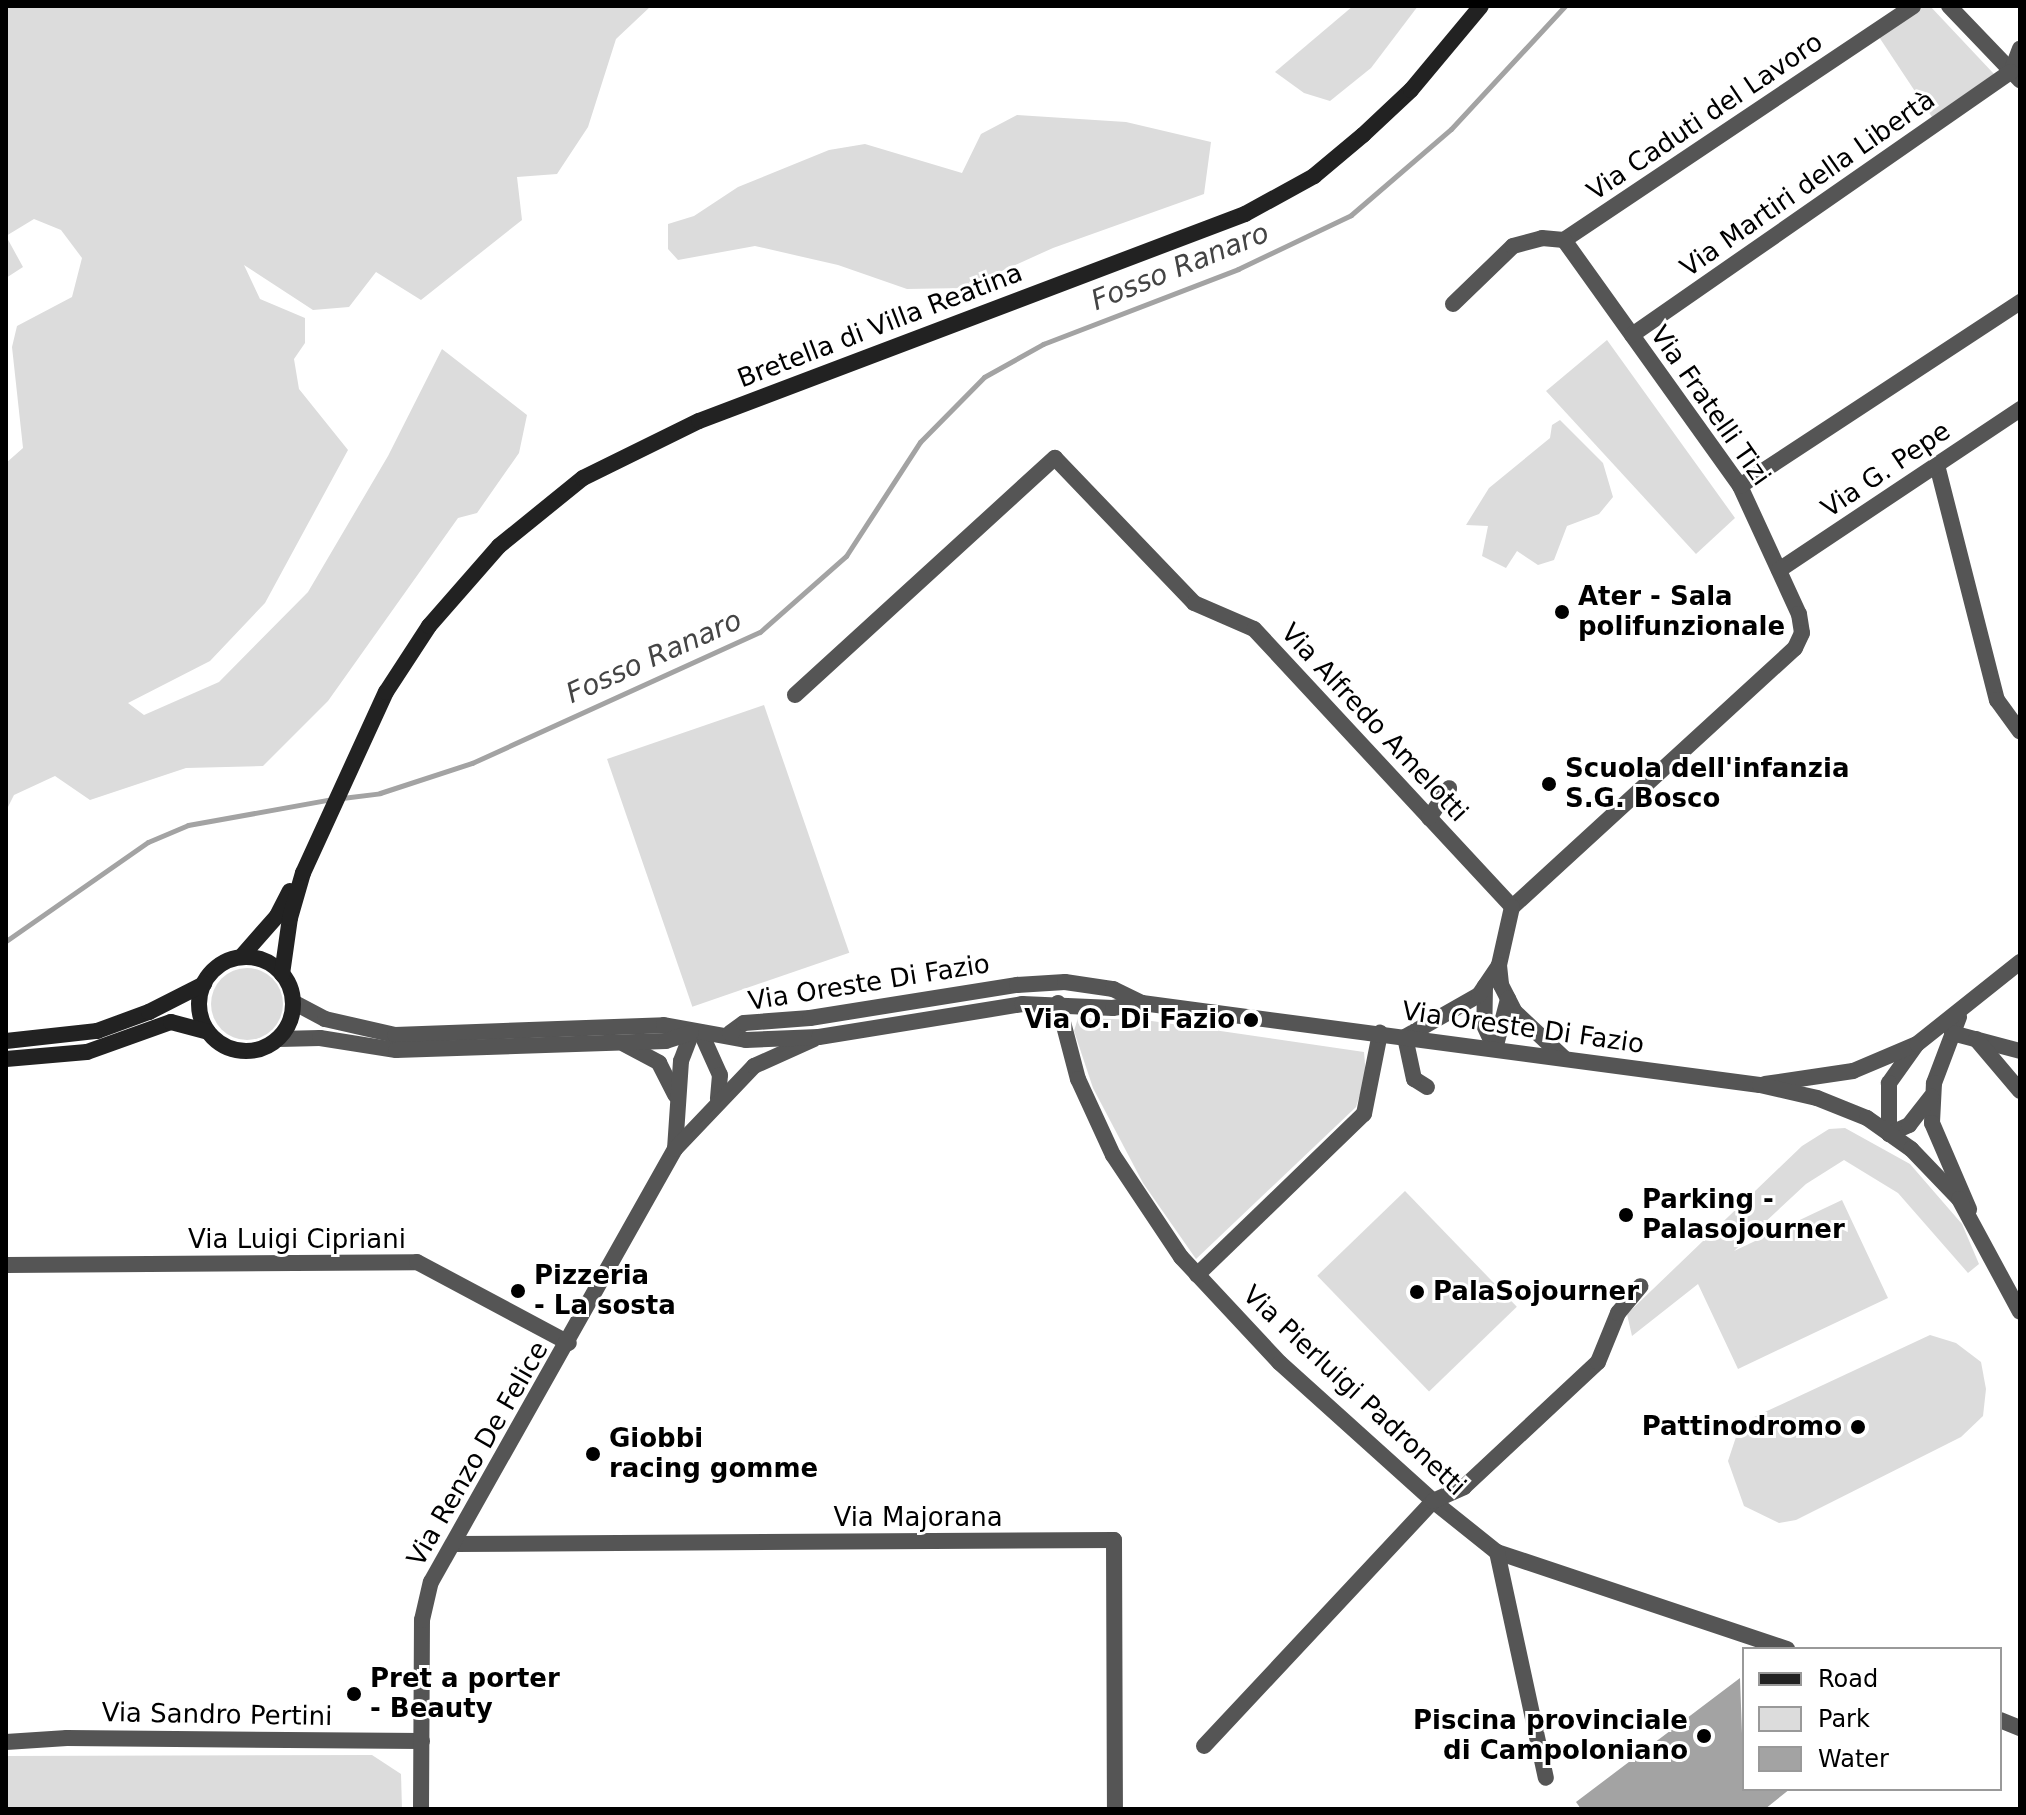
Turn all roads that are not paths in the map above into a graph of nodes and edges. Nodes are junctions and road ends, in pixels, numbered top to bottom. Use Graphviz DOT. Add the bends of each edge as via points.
graph roads {
  1 [pos="1481,6"];
  2 [pos="1913,6"];
  3 [pos="1949,6"];
  4 [pos="2020,49"];
  5 [pos="2017,73"];
  6 [pos="1564,240"];
  7 [pos="1453,304"];
  8 [pos="2018,307"];
  9 [pos="1632,335"];
  10 [pos="2020,409"];
  11 [pos="1937,465"];
  12 [pos="1740,486"];
  13 [pos="1779,570"];
  14 [pos="795,695"];
  15 [pos="2020,732"];
  16 [pos="1449,788"];
  17 [pos="1429,818"];
  18 [pos="303,873"];
  19 [pos="1512,907"];
  20 [pos="241,957"];
  21 [pos="2020,962"];
  22 [pos="1499,965"];
  23 [pos="282,974"];
  24 [pos="204,984"];
  25 [pos="1485,986"];
  26 [pos="1508,998"];
  27 [pos="293,1002"];
  28 [pos="1058,1003"];
  29 [pos="1142,1003"];
  30 [pos="1959,1015"];
  31 [pos="208,1032"];
  32 [pos="697,1033"];
  33 [pos="730,1033"];
  34 [pos="1380,1033"];
  35 [pos="1952,1033"];
  36 [pos="819,1037"];
  37 [pos="1405,1037"];
  38 [pos="279,1039"];
  39 [pos="1976,1039"];
  40 [pos="6,1041"];
  41 [pos="614,1041"];
  42 [pos="1917,1044"];
  43 [pos="1495,1049"];
  44 [pos="2020,1051"];
  45 [pos="1564,1058"];
  46 [pos="6,1059"];
  47 [pos="1760,1085"];
  48 [pos="1427,1087"];
  49 [pos="2020,1091"];
  50 [pos="1931,1097"];
  51 [pos="718,1099"];
  52 [pos="677,1100"];
  53 [pos="1889,1134"];
  54 [pos="675,1149"];
  55 [pos="1979,1230"];
  56 [pos="6,1265"];
  57 [pos="1197,1275"];
  58 [pos="1641,1286"];
  59 [pos="2020,1312"];
  60 [pos="569,1343"];
  61 [pos="1433,1501"];
  62 [pos="455,1544"];
  63 [pos="1497,1552"];
  64 [pos="1781,1647"];
  65 [pos="8,1741"];
  66 [pos="422,1741"];
  67 [pos="1204,1746"];
  68 [pos="1546,1778"];
  69 [pos="421,1809"];
  70 [pos="1115,1809"];
  1 -- 18 [label="main road, Bretella di Villa Reatina" via="1411,90 1363,135 1314,176 1245,214 699,421 583,478 499,546 429,626 352,758"];
  2 -- 6 [label="street, Via Caduti del Lavoro"];
  3 -- 5 [label="street"];
  4 -- 5 [label="street"];
  5 -- 9 [label="street, Via Martiri della Libertà"];
  6 -- 7 [label="street" via="1542,238 1513,246"];
  6 -- 9 [label="street, Via Fratelli Tizi"];
  8 -- 12 [label="street"];
  9 -- 12 [label="street, Via Fratelli Tizi"];
  10 -- 11 [label="street, Via G. Pepe"];
  11 -- 13 [label="street, Via G. Pepe"];
  11 -- 15 [label="street" via="1997,700"];
  12 -- 13 [label="street, Via Fratelli Tizi"];
  13 -- 19 [label="street, Via Fratelli Tizi" via="1799,614 1802,633 1795,648"];
  14 -- 17 [label="street, Via Alfredo Amelotti" via="1055,458 1194,603 1254,629"];
  16 -- 17 [label="street"];
  17 -- 19 [label="street, Via Alfredo Amelotti"];
  18 -- 20 [label="main road" via="277,916"];
  18 -- 23 [label="main road"];
  19 -- 22 [label="street"];
  20 -- 23 [label="main road" via="259,959"];
  20 -- 24 [label="main road" via="219,966"];
  21 -- 30 [label="street"];
  22 -- 25 [label="street"];
  22 -- 26 [label="street"];
  23 -- 27 [label="main road"];
  24 -- 31 [label="main road" via="199,1008"];
  24 -- 40 [label="main road" via="97,1031"];
  25 -- 37 [label="street" via="1456,1013"];
  25 -- 43 [label="street" via="1484,1025"];
  26 -- 43 [label="street"];
  26 -- 45 [label="street" via="1537,1036"];
  27 -- 32 [label="street" via="325,1019 395,1035 664,1025"];
  27 -- 38 [label="main road"];
  28 -- 29 [label="street, Via Oreste Di Fazio" via="1113,1008"];
  28 -- 36 [label="street, Via Oreste Di Fazio" via="993,1008"];
  28 -- 57 [label="street, Via Pierluigi Padronetti" via="1078,1079 1113,1155"];
  29 -- 33 [label="street, Via Oreste Di Fazio" via="1113,989 1065,982 1017,985 810,1018 744,1023"];
  29 -- 34 [label="street, Via Oreste Di Fazio"];
  30 -- 35 [label="street"];
  30 -- 42 [label="street"];
  31 -- 38 [label="main road" via="240,1051 264,1048"];
  31 -- 46 [label="main road" via="171,1022 87,1052"];
  32 -- 33 [label="street"];
  32 -- 41 [label="street" via="666,1041"];
  32 -- 51 [label="street" via="715,1054"];
  32 -- 52 [label="street" via="681,1061"];
  33 -- 36 [label="street, Via Oreste Di Fazio" via="746,1040"];
  34 -- 37 [label="street, Via Oreste Di Fazio"];
  34 -- 57 [label="street" via="1364,1114"];
  35 -- 39 [label="street"];
  35 -- 50 [label="street"];
  36 -- 51 [label="street" via="754,1066"];
  37 -- 43 [label="street, Via Oreste Di Fazio"];
  37 -- 48 [label="street" via="1414,1079"];
  38 -- 41 [label="street" via="320,1038 396,1050"];
  39 -- 44 [label="street"];
  39 -- 49 [label="street"];
  41 -- 52 [label="street" via="640,1049 659,1063"];
  42 -- 47 [label="street" via="1853,1071"];
  42 -- 53 [label="street" via="1889,1083"];
  43 -- 45 [label="street, Via Oreste Di Fazio"];
  45 -- 47 [label="street, Via Oreste Di Fazio"];
  47 -- 53 [label="street, Via Oreste Di Fazio" via="1817,1098"];
  50 -- 53 [label="street" via="1915,1119"];
  50 -- 55 [label="street" via="1938,1141"];
  51 -- 54 [label="street"];
  52 -- 54 [label="street"];
  53 -- 55 [label="street, Via Oreste Di Fazio" via="1932,1169"];
  54 -- 60 [label="street, Via Renzo De Felice"];
  55 -- 59 [label="street"];
  56 -- 60 [label="street, Via Luigi Cipriani" via="417,1262"];
  57 -- 61 [label="street, Via Pierluigi Padronetti" via="1280,1363"];
  58 -- 61 [label="street" via="1618,1313 1598,1362 1464,1487"];
  60 -- 62 [label="street, Via Renzo De Felice"];
  61 -- 63 [label="street, Via Pierluigi Padronetti"];
  61 -- 67 [label="street"];
  62 -- 66 [label="street, Via Renzo De Felice" via="425,1600"];
  62 -- 70 [label="street, Via Majorana" via="1114,1540"];
  63 -- 64 [label="street, Via Pierluigi Padronetti"];
  63 -- 68 [label="street"];
  65 -- 66 [label="street, Via Sandro Pertini"];
  66 -- 69 [label="street, Via Renzo De Felice"];
}
